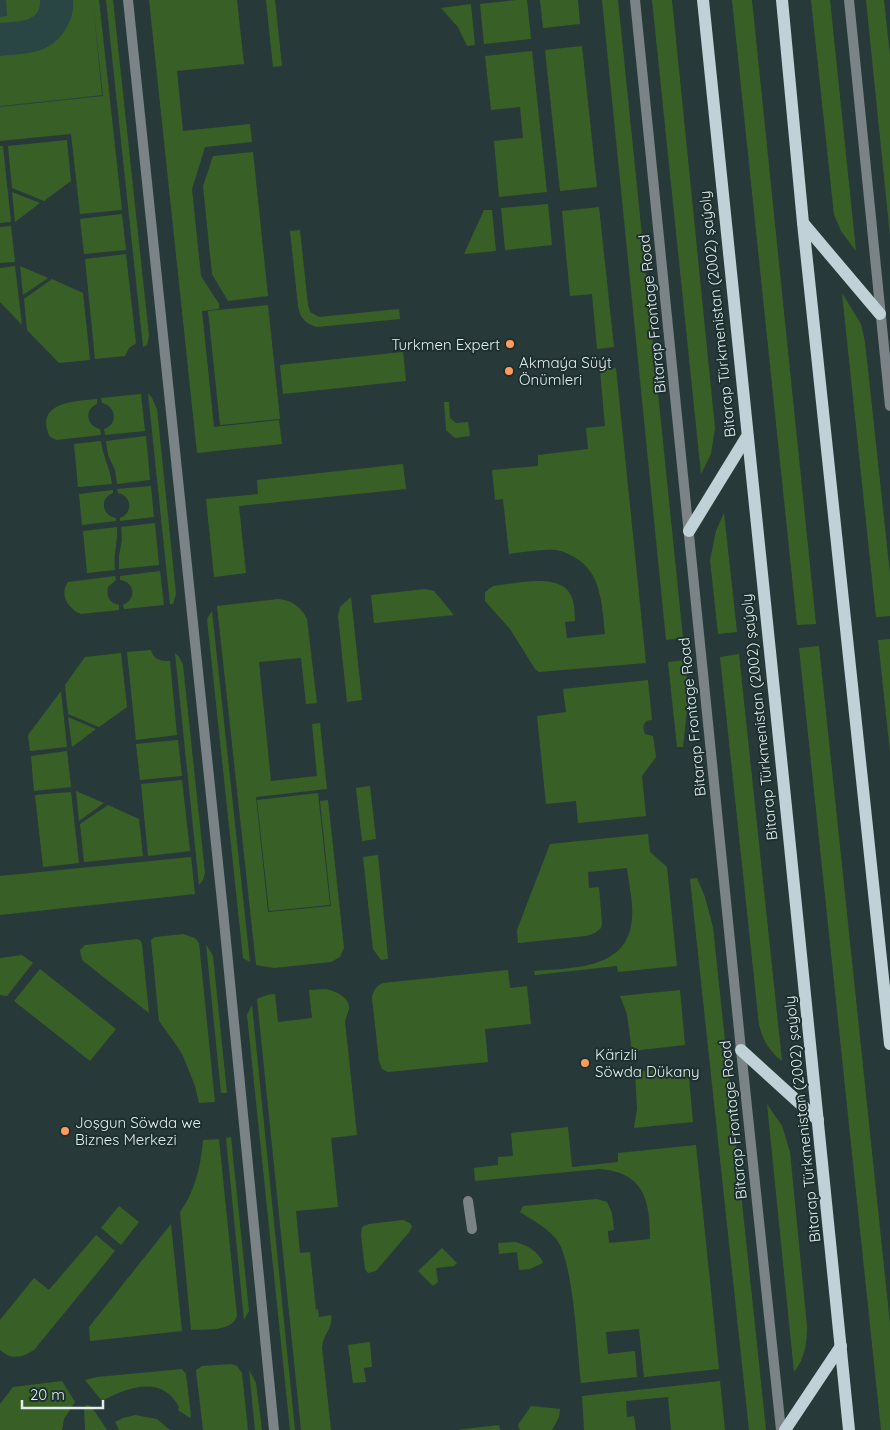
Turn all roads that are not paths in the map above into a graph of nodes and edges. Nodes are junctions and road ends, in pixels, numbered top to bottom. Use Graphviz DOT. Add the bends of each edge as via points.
graph roads {
  1 [pos="128,0"];
  2 [pos="635,0"];
  3 [pos="703,0"];
  4 [pos="782,0"];
  5 [pos="849,0"];
  6 [pos="803,223"];
  7 [pos="880,314"];
  8 [pos="890,406"];
  9 [pos="746,438"];
  10 [pos="689,531"];
  11 [pos="890,1044"];
  12 [pos="741,1050"];
  13 [pos="818,1120"];
  14 [pos="468,1201"];
  15 [pos="472,1229"];
  16 [pos="841,1346"];
  17 [pos="274,1430"];
  18 [pos="783,1430"];
  19 [pos="849,1430"];
  1 -- 17 [label="street"];
  2 -- 10 [label="street, Bitarap Frontage Road"];
  3 -- 9 [label="main road, Bitarap Türkmenistan (2002) şaýoly"];
  4 -- 6 [label="main road"];
  5 -- 7 [label="street"];
  6 -- 7 [label="main road"];
  6 -- 11 [label="main road"];
  7 -- 8 [label="street"];
  9 -- 10 [label="main road"];
  9 -- 13 [label="main road, Bitarap Türkmenistan (2002) şaýoly"];
  10 -- 12 [label="street, Bitarap Frontage Road"];
  12 -- 13 [label="main road"];
  12 -- 18 [label="street, Bitarap Frontage Road"];
  13 -- 16 [label="main road, Bitarap Türkmenistan (2002) şaýoly"];
  14 -- 15 [label="street"];
  16 -- 18 [label="main road"];
  16 -- 19 [label="main road, Bitarap Türkmenistan (2002) şaýoly"];
}
